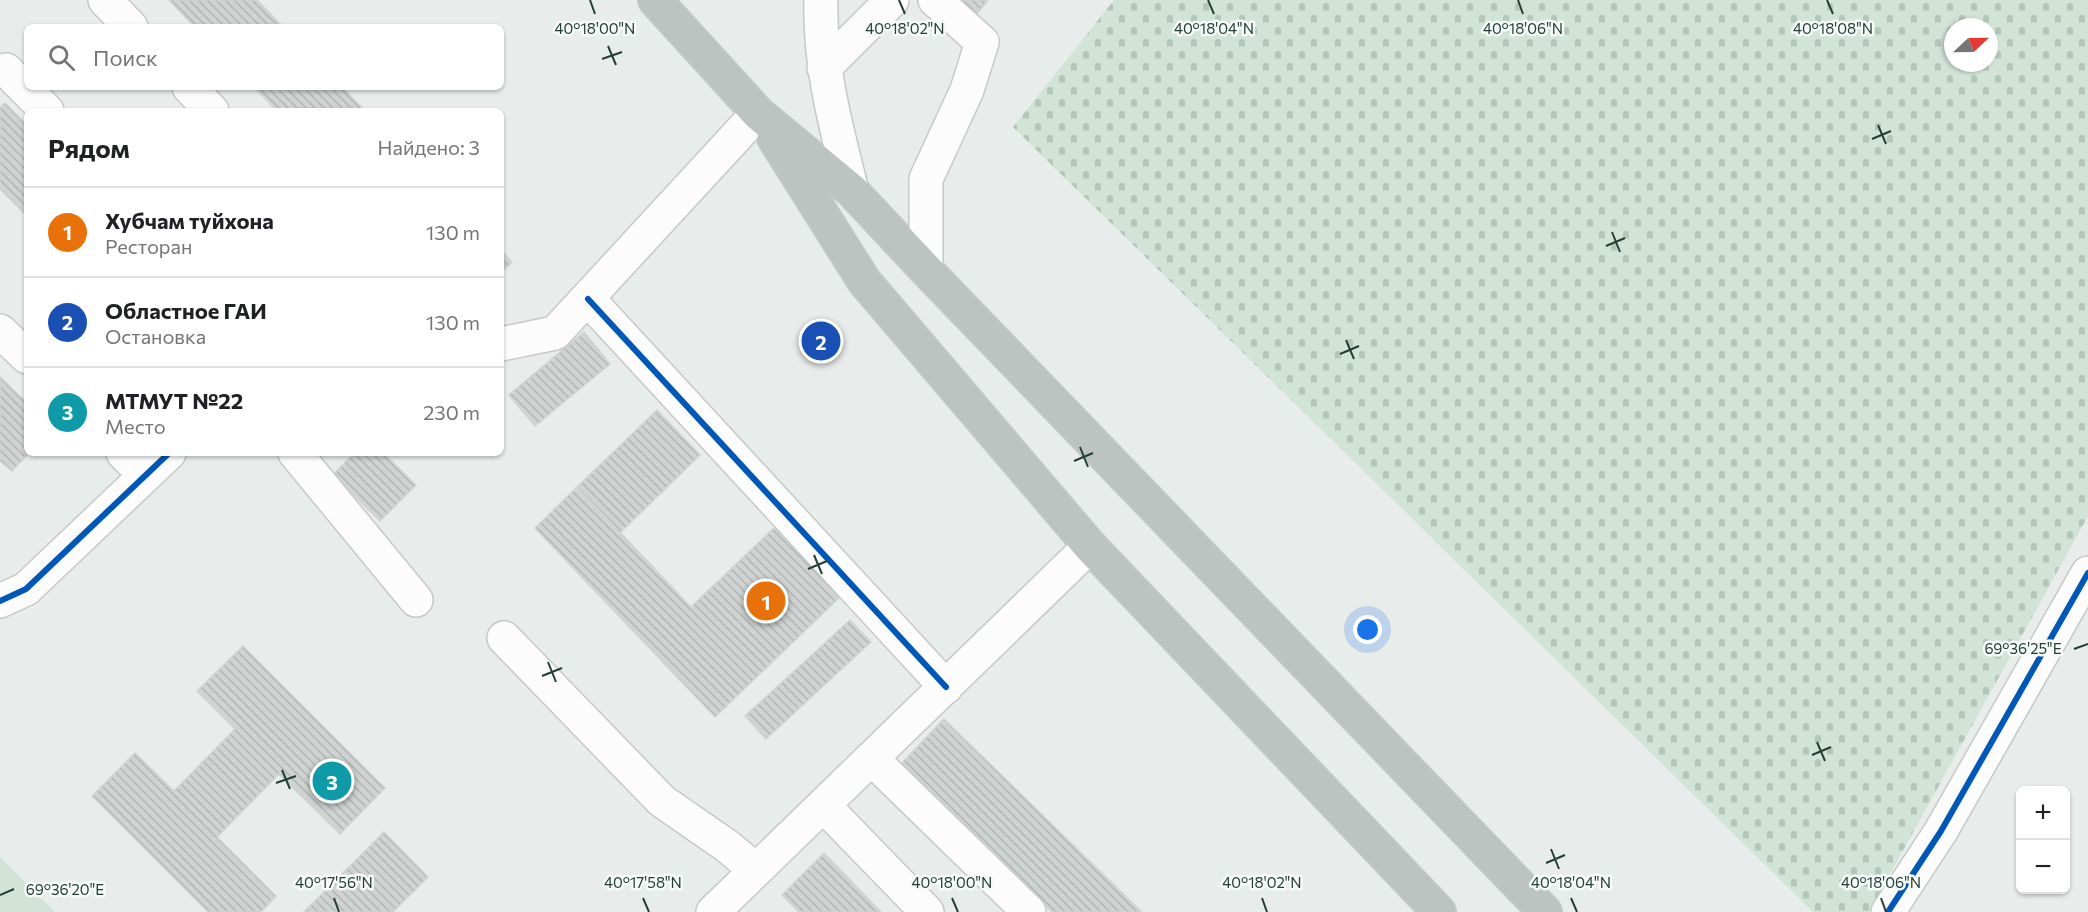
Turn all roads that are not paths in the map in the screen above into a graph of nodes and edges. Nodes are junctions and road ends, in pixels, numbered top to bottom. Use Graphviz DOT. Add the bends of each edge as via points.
graph roads {
  1 [pos="105,0"];
  2 [pos="655,0"];
  3 [pos="821,0"];
  4 [pos="892,0"];
  5 [pos="935,0"];
  6 [pos="128,24"];
  7 [pos="824,68"];
  8 [pos="6,70"];
  9 [pos="24,88"];
  10 [pos="26,90"];
  11 [pos="192,90"];
  12 [pos="44,108"];
  13 [pos="209,108"];
  14 [pos="759,113"];
  15 [pos="852,191"];
  16 [pos="926,270"];
  17 [pos="588,299"];
  18 [pos="0,331"];
  19 [pos="504,343"];
  20 [pos="24,354"];
  21 [pos="160,456"];
  22 [pos="298,456"];
  23 [pos="134,464"];
  24 [pos="1090,546"];
  25 [pos="2088,573"];
  26 [pos="416,600"];
  27 [pos="0,601"];
  28 [pos="504,638"];
  29 [pos="946,687"];
  30 [pos="872,759"];
  31 [pos="823,805"];
  32 [pos="756,870"];
  33 [pos="713,912"];
  34 [pos="927,912"];
  35 [pos="1029,912"];
  36 [pos="1439,912"];
  37 [pos="1545,912"];
  38 [pos="1888,912"];
  1 -- 6 [label="street"];
  2 -- 14 [label="highway"];
  3 -- 7 [label="street"];
  4 -- 7 [label="street"];
  5 -- 16 [label="street" via="982,42 967,90 926,179"];
  7 -- 15 [label="street"];
  8 -- 9 [label="street"];
  10 -- 12 [label="street"];
  11 -- 13 [label="street"];
  14 -- 15 [label="highway"];
  14 -- 17 [label="street"];
  14 -- 24 [label="highway" via="864,281"];
  15 -- 16 [label="highway"];
  16 -- 37 [label="highway"];
  17 -- 19 [label="street" via="555,333"];
  17 -- 29 [label="street"];
  18 -- 20 [label="street"];
  21 -- 23 [label="street"];
  22 -- 26 [label="street"];
  23 -- 27 [label="street" via="26,590"];
  24 -- 29 [label="street"];
  24 -- 36 [label="highway"];
  25 -- 38 [label="street" via="1941,831"];
  28 -- 32 [label="street" via="662,801"];
  29 -- 30 [label="street"];
  30 -- 31 [label="street"];
  30 -- 35 [label="street"];
  31 -- 32 [label="street"];
  31 -- 34 [label="street"];
  32 -- 33 [label="street"];
}
